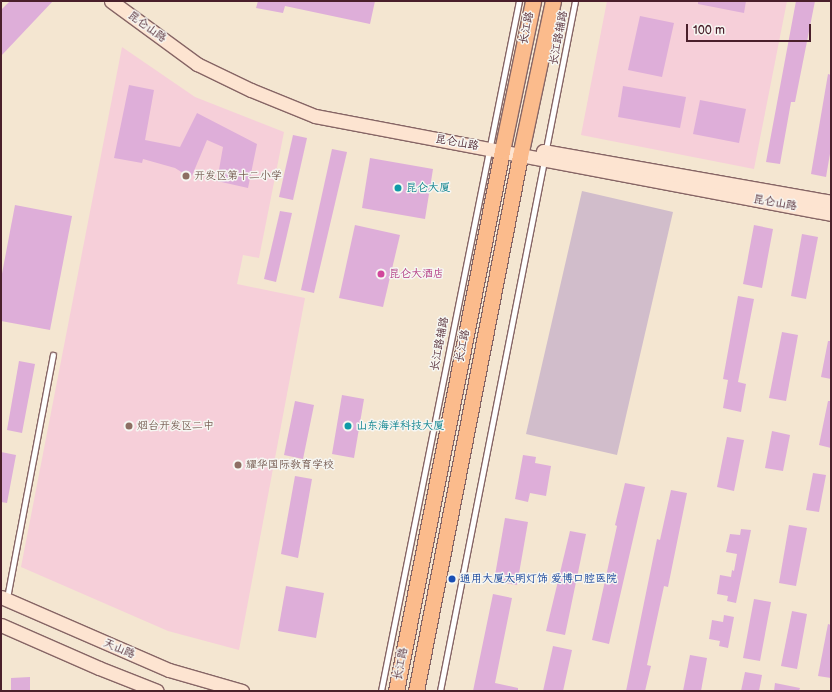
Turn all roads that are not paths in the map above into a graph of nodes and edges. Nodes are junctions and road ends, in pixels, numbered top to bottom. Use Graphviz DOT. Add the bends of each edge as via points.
graph roads {
  1 [pos="110,1"];
  2 [pos="126,1"];
  3 [pos="519,1"];
  4 [pos="533,1"];
  5 [pos="553,1"];
  6 [pos="575,1"];
  7 [pos="496,146"];
  8 [pos="521,151"];
  9 [pos="544,156"];
  10 [pos="831,202"];
  11 [pos="831,214"];
  12 [pos="53,355"];
  13 [pos="4,599"];
  14 [pos="1,625"];
  15 [pos="157,691"];
  16 [pos="242,691"];
  17 [pos="381,691"];
  18 [pos="396,691"];
  19 [pos="416,691"];
  20 [pos="440,691"];
  1 -- 7 [label="street, 昆仑山路" via="197,64 251,90 315,116"];
  2 -- 7 [label="street, 昆仑山路" via="201,56 252,82 317,108"];
  3 -- 7 [label="lane, 长江路辅路"];
  4 -- 7 [label="main road, 长江路"];
  5 -- 8 [label="main road, 长江路"];
  6 -- 9 [label="lane, 长江路辅路"];
  7 -- 8 [label="street, 昆仑山路"];
  7 -- 17 [label="lane, 长江路辅路"];
  7 -- 18 [label="main road, 长江路"];
  8 -- 9 [label="street, 昆仑山路"];
  8 -- 19 [label="main road, 长江路"];
  9 -- 10 [label="street, 昆仑山路"];
  9 -- 11 [label="street, 昆仑山路"];
  9 -- 20 [label="lane, 长江路辅路"];
  12 -- 13 [label="lane"];
  13 -- 16 [label="street, 天山路" via="169,670"];
  14 -- 15 [label="street"];
}
